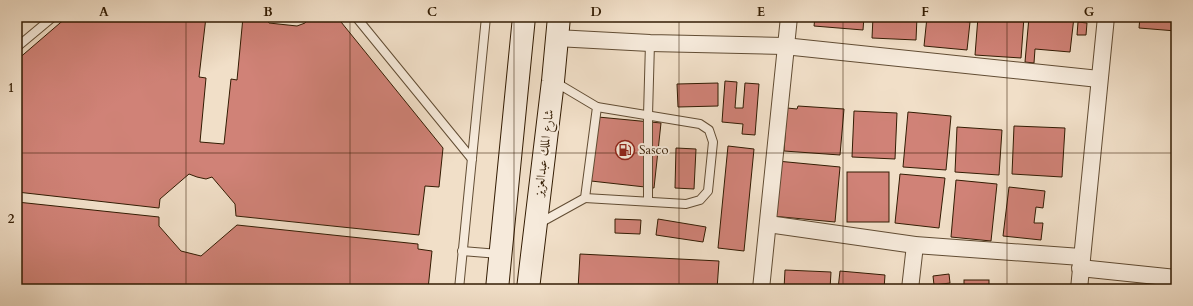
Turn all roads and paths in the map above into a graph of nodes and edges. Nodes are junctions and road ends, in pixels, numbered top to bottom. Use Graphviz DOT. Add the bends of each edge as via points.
graph roads {
  1 [pos="53,17"];
  2 [pos="356,17"];
  3 [pos="486,17"];
  4 [pos="524,17"];
  5 [pos="789,17"];
  6 [pos="1106,17"];
  7 [pos="557,27"];
  8 [pos="650,43"];
  9 [pos="784,46"];
  10 [pos="17,47"];
  11 [pos="1099,79"];
  12 [pos="553,81"];
  13 [pos="597,107"];
  14 [pos="648,115"];
  15 [pos="472,158"];
  16 [pos="585,198"];
  17 [pos="648,200"];
  18 [pos="768,224"];
  19 [pos="534,226"];
  20 [pos="915,245"];
  21 [pos="462,250"];
  22 [pos="501,254"];
  23 [pos="1081,262"];
  24 [pos="1176,278"];
  25 [pos="459,289"];
  26 [pos="497,289"];
  27 [pos="528,289"];
  28 [pos="761,289"];
  29 [pos="910,289"];
  30 [pos="1079,289"];
  1 -- 10 [label="lane"];
  2 -- 15 [label="lane"];
  3 -- 15 [label="lane"];
  4 -- 22 [label="street"];
  5 -- 9 [label="street"];
  6 -- 11 [label="street"];
  7 -- 8 [label="street"];
  7 -- 12 [label="street, شارع الملك عبدالعزيز"];
  8 -- 9 [label="street"];
  8 -- 14 [label="lane"];
  9 -- 11 [label="street"];
  9 -- 18 [label="street"];
  11 -- 23 [label="street"];
  12 -- 13 [label="lane"];
  12 -- 19 [label="street, شارع الملك عبدالعزيز"];
  13 -- 14 [label="lane"];
  13 -- 16 [label="lane"];
  14 -- 17 [label="lane"];
  14 -- 17 [label="lane" via="700,124 709,130 713,142 708,191 700,200 686,204"];
  15 -- 21 [label="lane"];
  16 -- 17 [label="lane"];
  16 -- 19 [label="lane"];
  18 -- 20 [label="street"];
  18 -- 28 [label="street"];
  19 -- 27 [label="street, شارع الملك عبدالعزيز"];
  20 -- 23 [label="street"];
  20 -- 29 [label="street"];
  21 -- 22 [label="lane"];
  21 -- 25 [label="lane"];
  22 -- 26 [label="street"];
  23 -- 24 [label="street"];
  23 -- 30 [label="street"];
}
